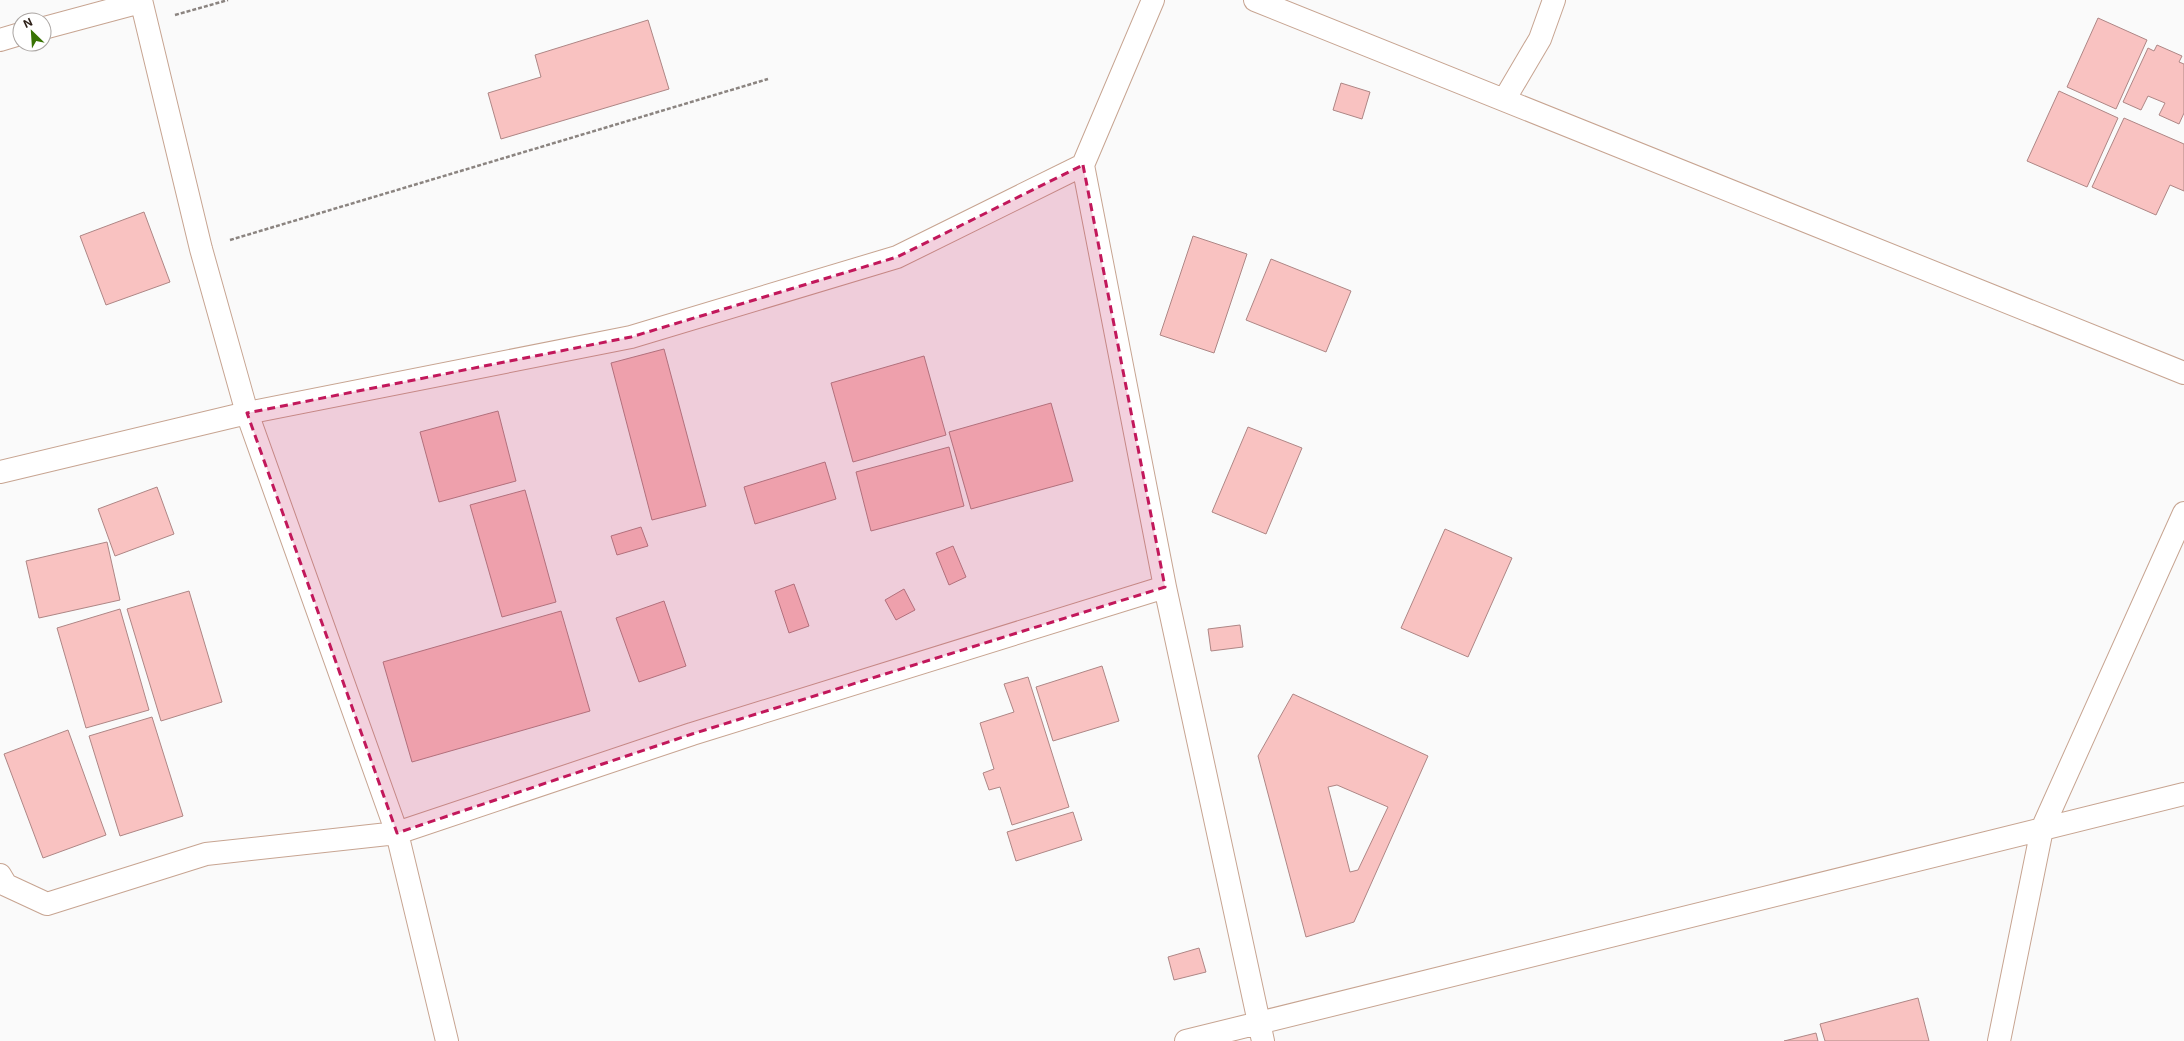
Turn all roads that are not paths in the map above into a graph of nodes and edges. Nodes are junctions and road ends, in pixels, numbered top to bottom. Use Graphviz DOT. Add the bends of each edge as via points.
graph roads {
  1 [pos="1153,0"];
  2 [pos="1255,0"];
  3 [pos="1554,0"];
  4 [pos="141,1"];
  5 [pos="52,26"];
  6 [pos="12,36"];
  7 [pos="0,40"];
  8 [pos="1504,100"];
  9 [pos="1083,165"];
  10 [pos="2184,373"];
  11 [pos="247,413"];
  12 [pos="0,472"];
  13 [pos="2184,513"];
  14 [pos="1165,587"];
  15 [pos="2184,794"];
  16 [pos="2042,829"];
  17 [pos="397,833"];
  18 [pos="0,875"];
  19 [pos="1260,1031"];
  20 [pos="447,1041"];
  21 [pos="1186,1041"];
  22 [pos="2000,1041"];
  1 -- 9 [label="street"];
  2 -- 8 [label="street"];
  3 -- 8 [label="street" via="1540,40"];
  4 -- 5 [label="street"];
  4 -- 11 [label="street" via="201,249"];
  6 -- 7 [label="street"];
  8 -- 10 [label="street"];
  9 -- 11 [label="street" via="897,256 631,337"];
  9 -- 14 [label="street"];
  11 -- 12 [label="street"];
  11 -- 17 [label="street"];
  13 -- 16 [label="street"];
  14 -- 17 [label="street" via="692,734"];
  14 -- 19 [label="street"];
  15 -- 16 [label="street"];
  16 -- 19 [label="street"];
  16 -- 22 [label="street"];
  17 -- 18 [label="street" via="206,854 47,904 6,885"];
  17 -- 20 [label="street"];
  19 -- 21 [label="street"];
}
